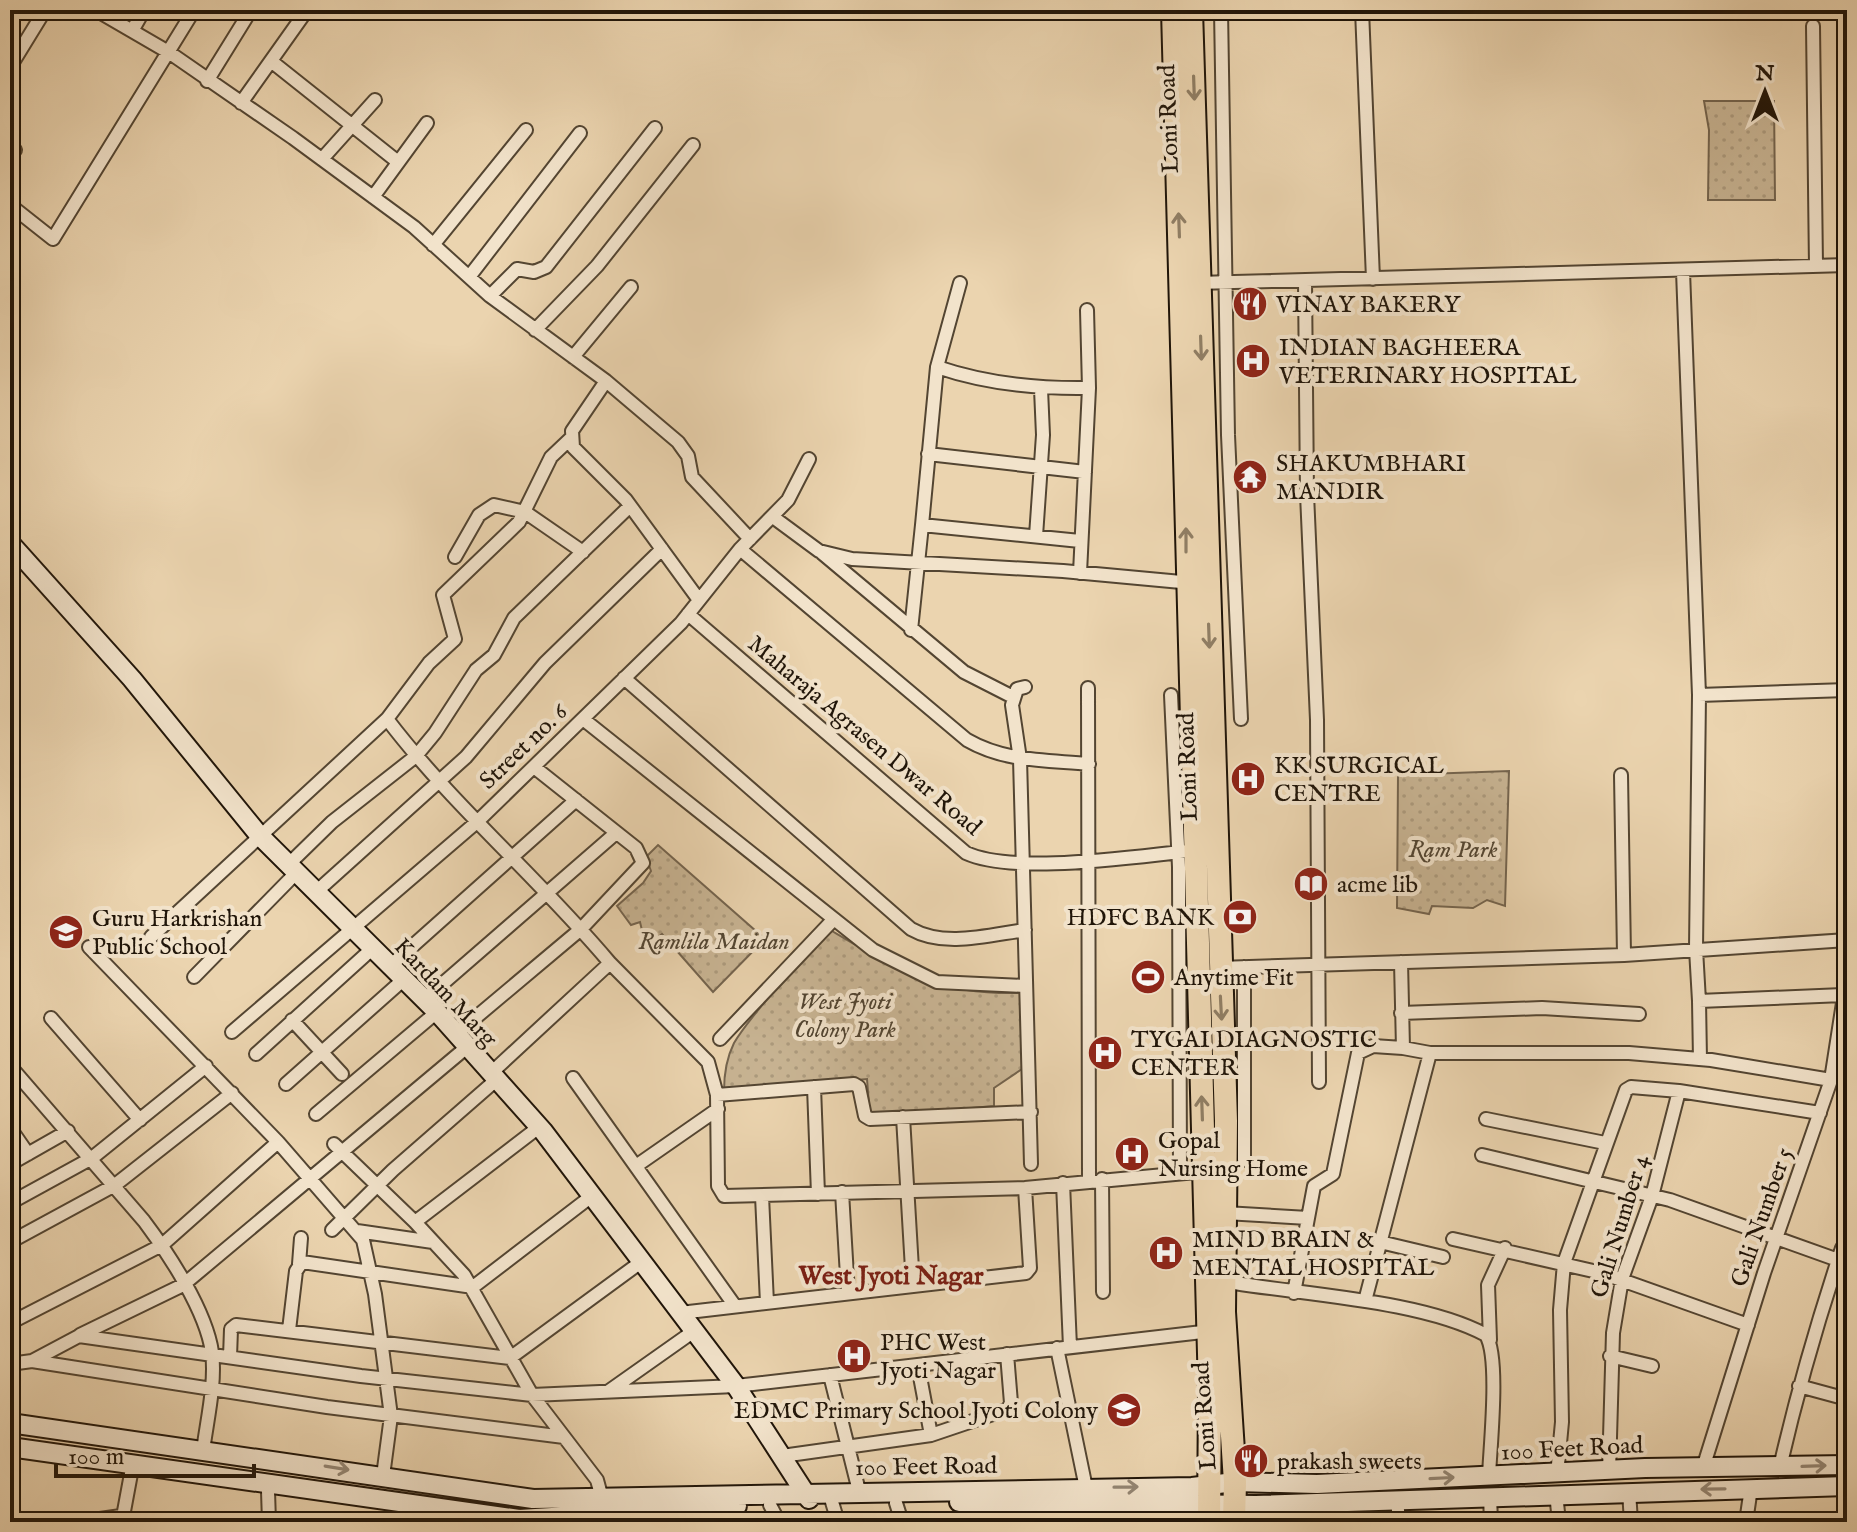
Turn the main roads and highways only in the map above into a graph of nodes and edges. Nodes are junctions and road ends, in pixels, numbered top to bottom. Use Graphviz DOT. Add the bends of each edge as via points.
graph roads {
  1 [pos="1173,10"];
  2 [pos="1191,10"];
  3 [pos="1190,283"];
  4 [pos="10,543"];
  5 [pos="1224,1168"];
  6 [pos="1216,1331"];
  7 [pos="10,1423"];
  8 [pos="10,1447"];
  9 [pos="1847,1465"];
  10 [pos="1609,1472"];
  11 [pos="1557,1484"];
  12 [pos="1847,1486"];
  13 [pos="1609,1492"];
  14 [pos="808,1498"];
  15 [pos="1235,1502"];
  16 [pos="1208,1504"];
  17 [pos="1293,1512"];
  18 [pos="774,1513"];
  19 [pos="722,1514"];
  20 [pos="472,1517"];
  21 [pos="632,1517"];
  22 [pos="541,1521"];
  3 -- 1 [label="highway, Loni Road, one-way"];
  2 -- 3 [label="highway, Loni Road, one-way"];
  3 -- 5 [label="highway, Loni Road" via="1196,851"];
  4 -- 14 [label="main road, Kardam Marg" via="141,690 259,835 431,1006 539,1127 736,1386"];
  5 -- 6 [label="highway, Loni Road"];
  5 -- 6 [label="highway, Loni Road"];
  6 -- 15 [label="highway, Loni Road"];
  6 -- 16 [label="highway, Loni Road"];
  7 -- 14 [label="main road, 100 Feet Road, one-way" via="533,1499"];
  8 -- 20 [label="main road, 100 Feet Road" via="406,1501"];
  10 -- 9 [label="main road, 100 Feet Road, one-way"];
  10 -- 11 [label="main road, 100 Feet Road"];
  10 -- 13 [label="main road"];
  11 -- 13 [label="main road, 100 Feet Road"];
  15 -- 11 [label="main road, 100 Feet Road, one-way" via="1317,1484 1489,1476"];
  11 -- 17 [label="main road, 100 Feet Road" via="1490,1496 1334,1502"];
  12 -- 13 [label="main road, 100 Feet Road, one-way"];
  14 -- 16 [label="main road, 100 Feet Road"];
  14 -- 16 [label="main road, 100 Feet Road, one-way" via="859,1491 1086,1488"];
  14 -- 18 [label="main road, 100 Feet Road"];
  15 -- 16 [label="main road, 100 Feet Road"];
  15 -- 17 [label="main road, 100 Feet Road"];
  18 -- 19 [label="main road, 100 Feet Road"];
  19 -- 21 [label="main road, 100 Feet Road"];
  20 -- 22 [label="main road, 100 Feet Road"];
  21 -- 22 [label="main road, 100 Feet Road"];
}
